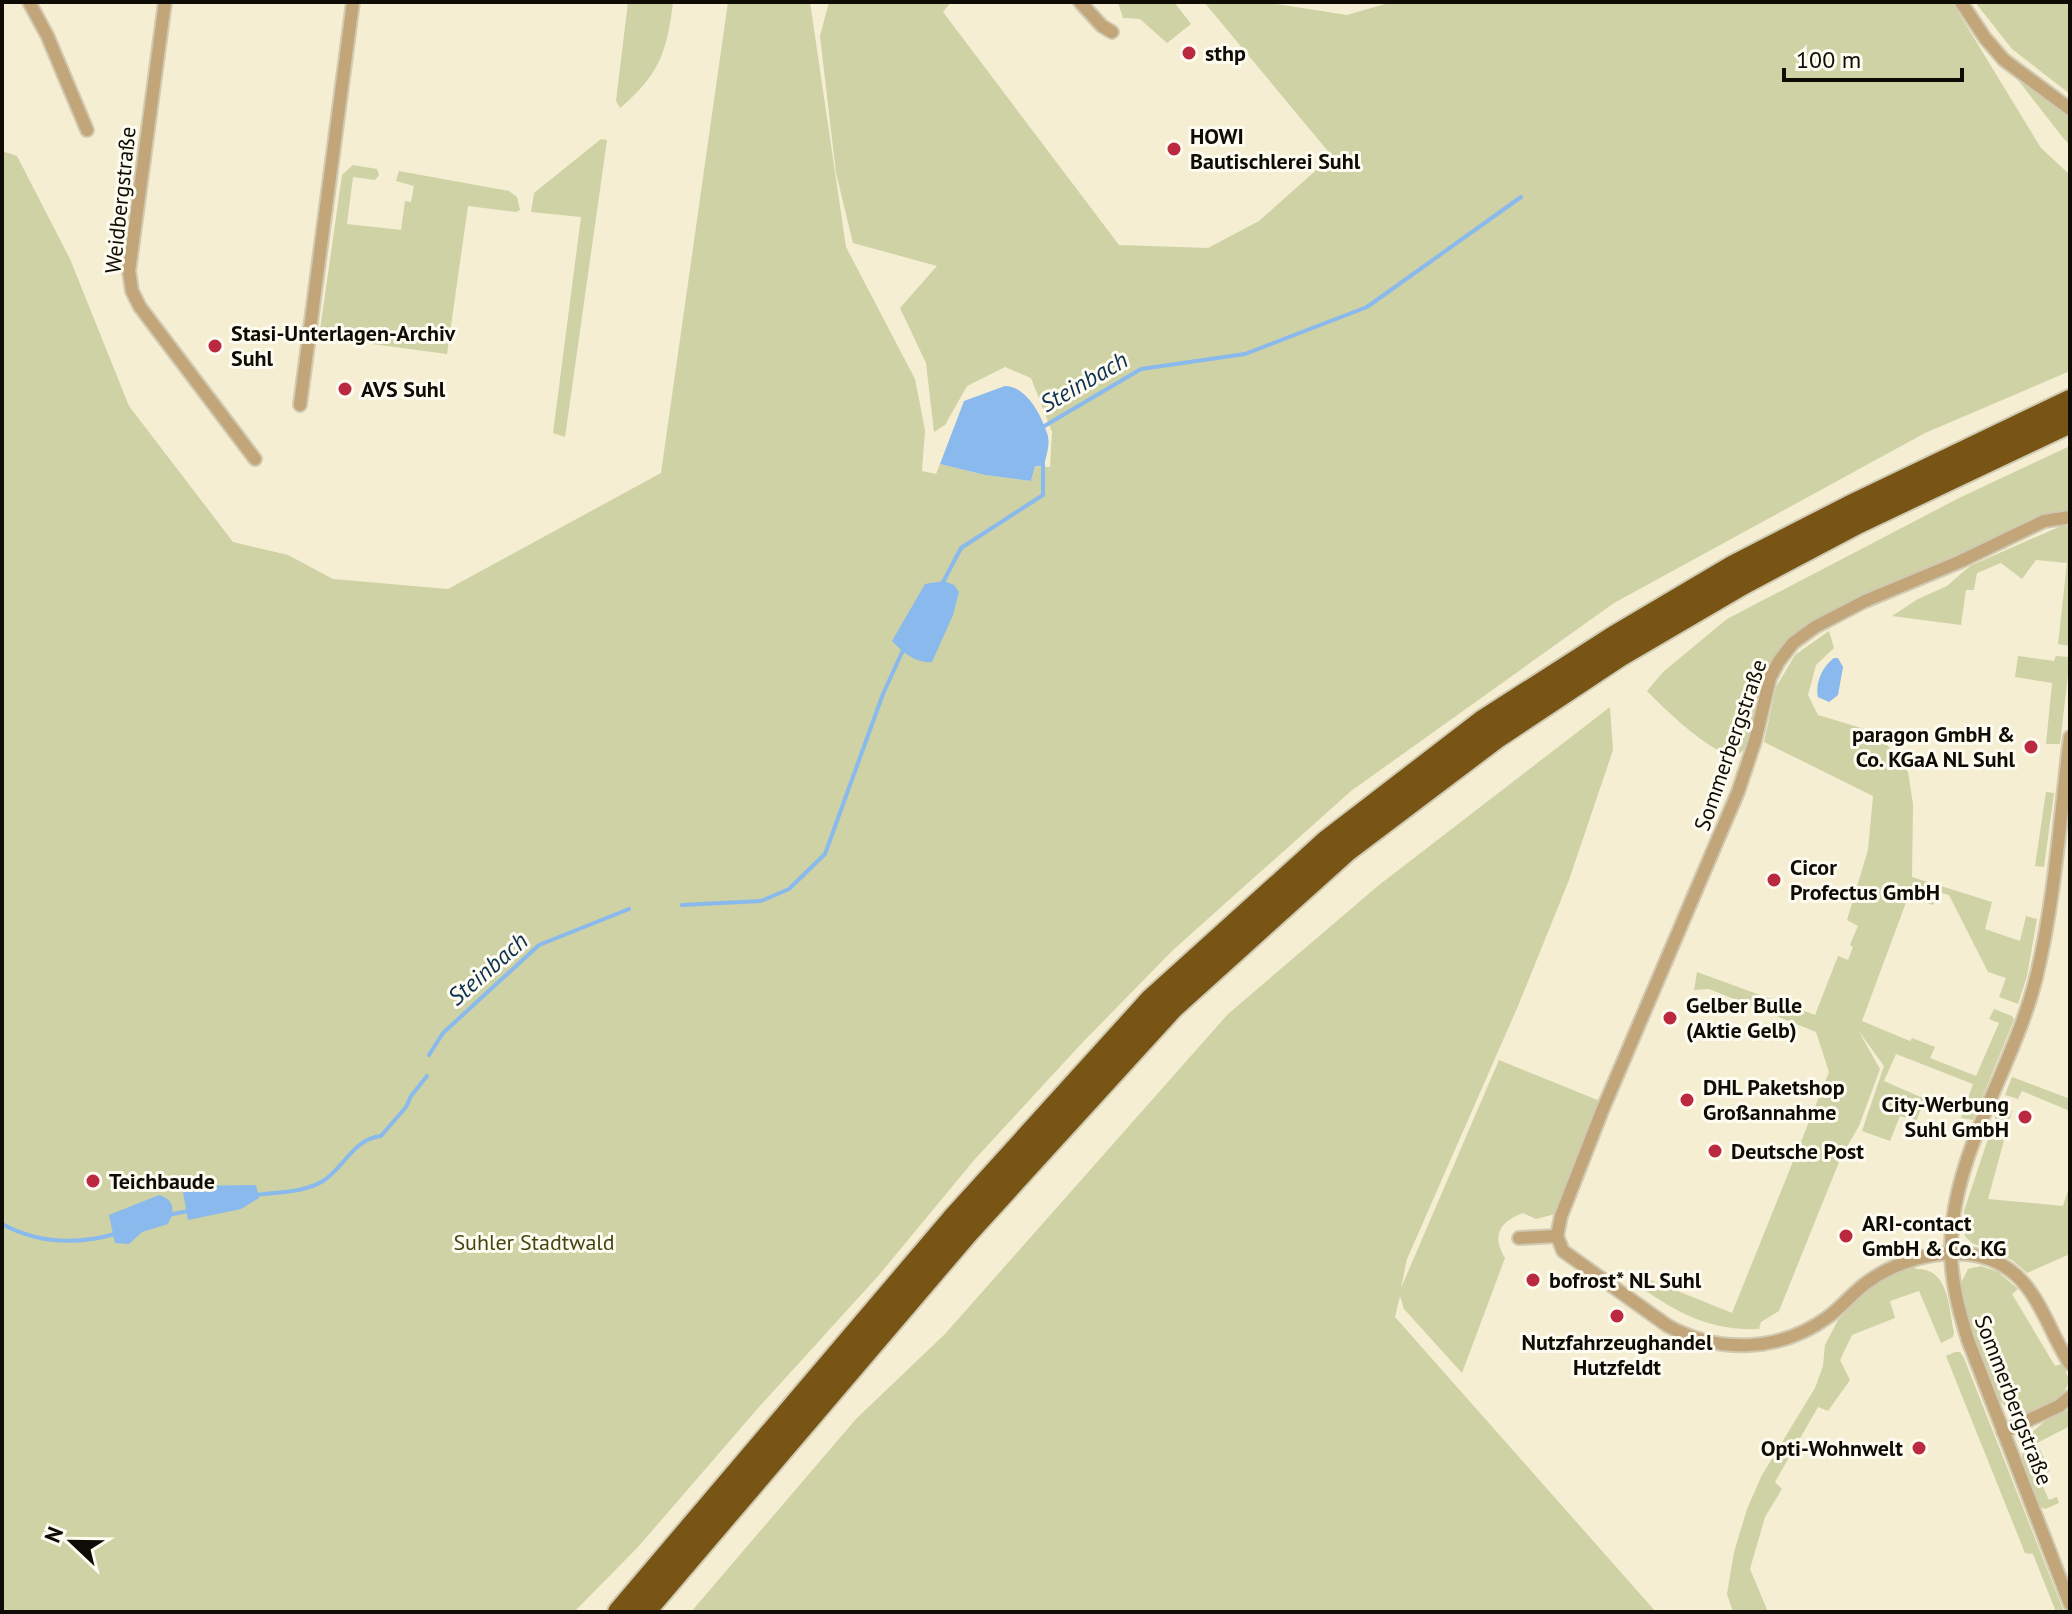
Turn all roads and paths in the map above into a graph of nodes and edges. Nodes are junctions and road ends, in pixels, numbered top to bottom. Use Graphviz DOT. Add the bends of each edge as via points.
graph roads {
  1 [pos="29,2"];
  2 [pos="165,2"];
  3 [pos="353,2"];
  4 [pos="1080,2"];
  5 [pos="1961,2"];
  6 [pos="1112,32"];
  7 [pos="2070,109"];
  8 [pos="87,130"];
  9 [pos="2070,401"];
  10 [pos="300,405"];
  11 [pos="2070,422"];
  12 [pos="255,459"];
  13 [pos="2070,517"];
  14 [pos="2070,737"];
  15 [pos="959,1226"];
  16 [pos="1557,1236"];
  17 [pos="1519,1238"];
  18 [pos="1951,1252"];
  19 [pos="2070,1364"];
  20 [pos="2070,1397"];
  21 [pos="2003,1432"];
  22 [pos="2070,1604"];
  23 [pos="619,1612"];
  24 [pos="644,1612"];
  1 -- 8 [label="street"];
  2 -- 12 [label="street, Weidbergstraße" via="129,271 132,291"];
  3 -- 10 [label="street"];
  4 -- 6 [label="street"];
  5 -- 7 [label="street" via="2004,60"];
  9 -- 15 [label="highway" via="1734,566 1483,721 1327,841 1151,1000"];
  11 -- 15 [label="highway" via="1949,477 1742,584 1619,656 1497,737 1346,851 1173,1007"];
  13 -- 16 [label="street, Sommerbergstraße" via="2044,521 1865,601 1815,627 1779,661 1742,782 1602,1111"];
  14 -- 18 [label="street, Sommerbergstraße" via="2035,979 1966,1166 1954,1209"];
  15 -- 23 [label="highway"];
  15 -- 24 [label="highway"];
  16 -- 17 [label="street"];
  16 -- 18 [label="street" via="1563,1251 1668,1326 1686,1336 1732,1346 1756,1346 1802,1333 1889,1270"];
  18 -- 19 [label="street" via="1998,1263 2027,1286"];
  18 -- 21 [label="street, Sommerbergstraße" via="1957,1306"];
  20 -- 21 [label="street"];
  21 -- 22 [label="street, Sommerbergstraße"];
}
